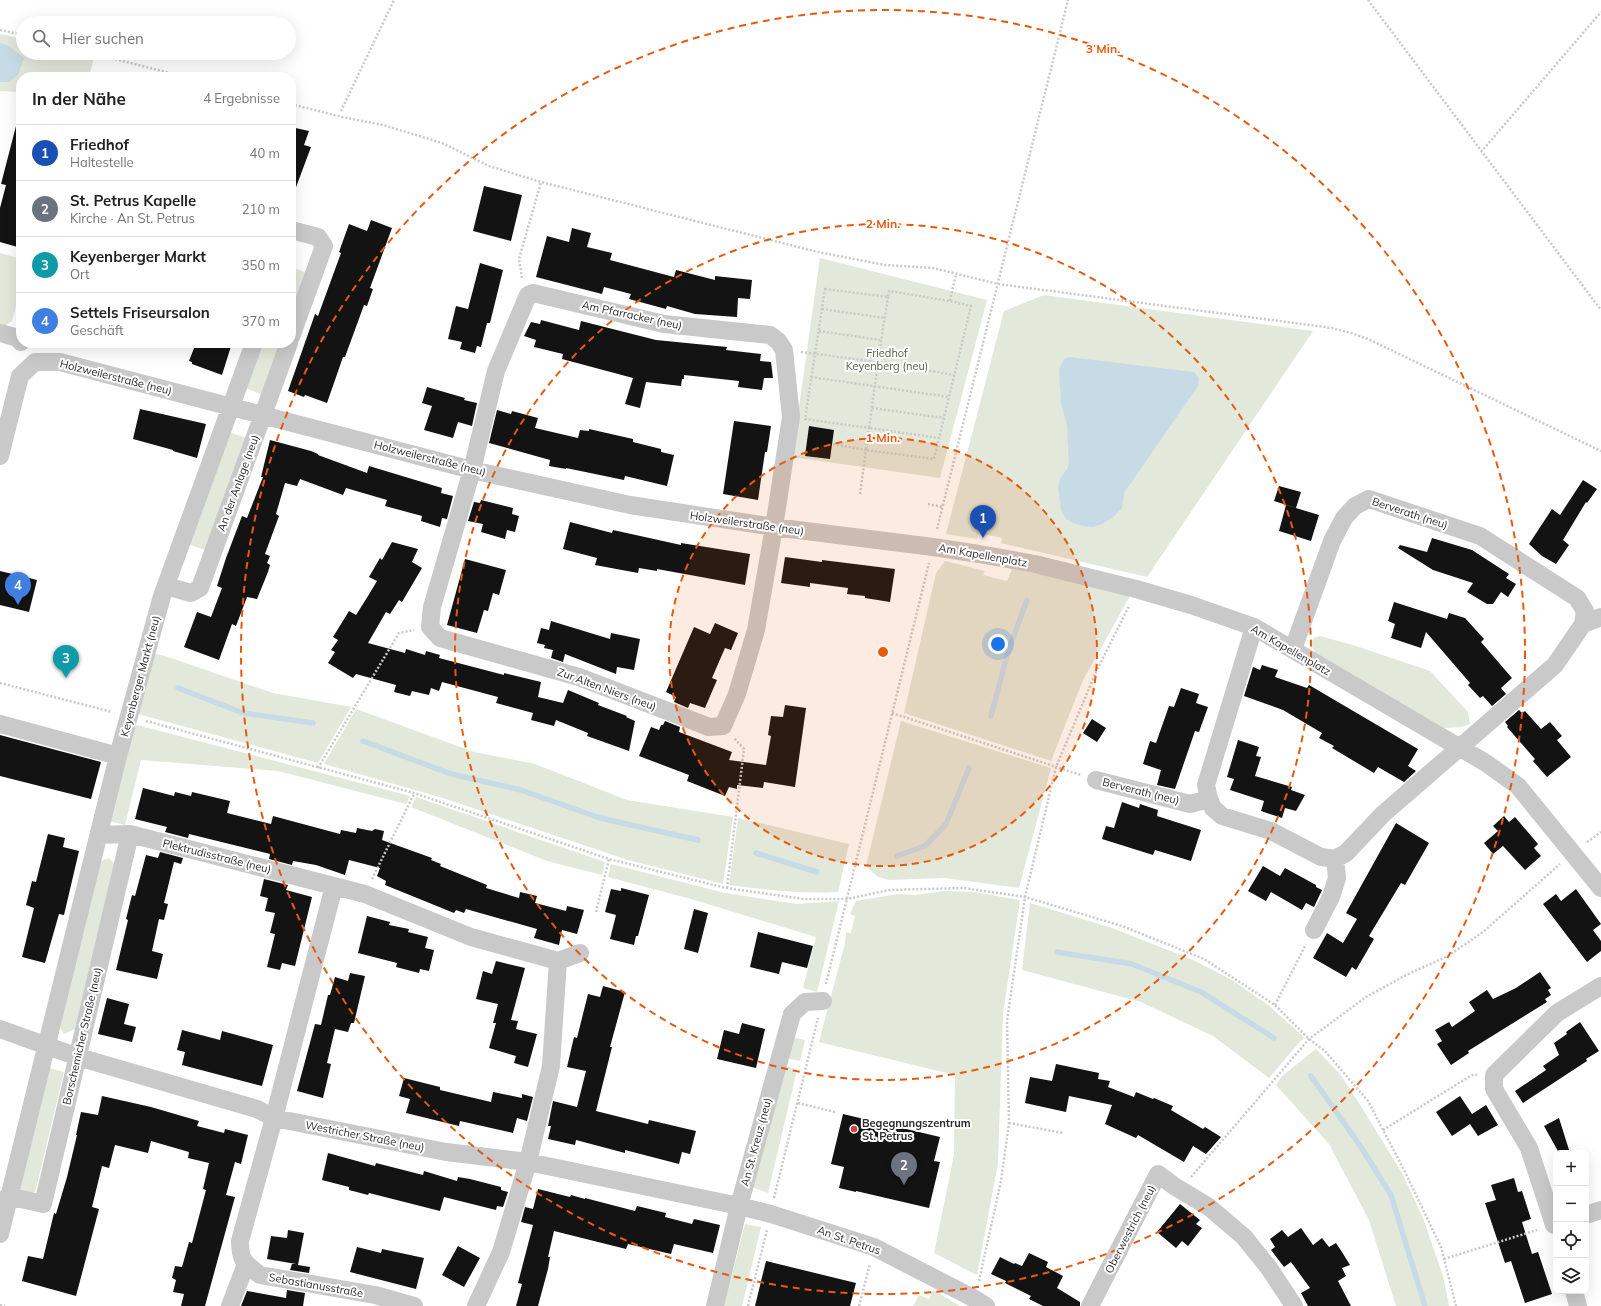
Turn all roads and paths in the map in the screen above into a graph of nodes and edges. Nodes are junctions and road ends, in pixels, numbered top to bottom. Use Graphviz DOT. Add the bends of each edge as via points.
graph roads {
  1 [pos="394,0"];
  2 [pos="1068,0"];
  3 [pos="1368,0"];
  4 [pos="1601,12"];
  5 [pos="0,30"];
  6 [pos="16,33"];
  7 [pos="119,60"];
  8 [pos="166,72"];
  9 [pos="296,105"];
  10 [pos="341,111"];
  11 [pos="1481,152"];
  12 [pos="541,182"];
  13 [pos="296,234"];
  14 [pos="519,259"];
  15 [pos="956,274"];
  16 [pos="998,284"];
  17 [pos="888,298"];
  18 [pos="950,301"];
  19 [pos="822,309"];
  20 [pos="1601,310"];
  21 [pos="885,318"];
  22 [pos="296,324"];
  23 [pos="818,330"];
  24 [pos="0,333"];
  25 [pos="16,336"];
  26 [pos="881,340"];
  27 [pos="27,348"];
  28 [pos="252,348"];
  29 [pos="287,348"];
  30 [pos="784,350"];
  31 [pos="815,354"];
  32 [pos="879,354"];
  33 [pos="870,361"];
  34 [pos="35,362"];
  35 [pos="886,363"];
  36 [pos="877,370"];
  37 [pos="954,374"];
  38 [pos="811,377"];
  39 [pos="875,386"];
  40 [pos="949,397"];
  41 [pos="231,406"];
  42 [pos="872,408"];
  43 [pos="263,414"];
  44 [pos="944,418"];
  45 [pos="869,428"];
  46 [pos="940,438"];
  47 [pos="833,444"];
  48 [pos="866,450"];
  49 [pos="1601,451"];
  50 [pos="0,456"];
  51 [pos="472,470"];
  52 [pos="860,494"];
  53 [pos="928,504"];
  54 [pos="943,507"];
  55 [pos="774,528"];
  56 [pos="933,547"];
  57 [pos="1136,589"];
  58 [pos="164,591"];
  59 [pos="1601,617"];
  60 [pos="1583,624"];
  61 [pos="430,626"];
  62 [pos="1254,627"];
  63 [pos="1293,649"];
  64 [pos="0,682"];
  65 [pos="892,713"];
  66 [pos="130,717"];
  67 [pos="0,724"];
  68 [pos="723,726"];
  69 [pos="1460,747"];
  70 [pos="118,756"];
  71 [pos="1056,767"];
  72 [pos="318,768"];
  73 [pos="1096,780"];
  74 [pos="414,794"];
  75 [pos="1209,799"];
  76 [pos="1601,832"];
  77 [pos="130,834"];
  78 [pos="99,835"];
  79 [pos="1572,853"];
  80 [pos="609,859"];
  81 [pos="1335,859"];
  82 [pos="334,886"];
  83 [pos="726,888"];
  84 [pos="1601,888"];
  85 [pos="365,894"];
  86 [pos="1024,897"];
  87 [pos="847,899"];
  88 [pos="596,912"];
  89 [pos="1314,930"];
  90 [pos="580,953"];
  91 [pos="558,961"];
  92 [pos="1601,986"];
  93 [pos="823,1001"];
  94 [pos="1275,1005"];
  95 [pos="0,1029"];
  96 [pos="1309,1039"];
  97 [pos="46,1047"];
  98 [pos="78,1057"];
  99 [pos="1494,1075"];
  100 [pos="798,1104"];
  101 [pos="835,1112"];
  102 [pos="274,1118"];
  103 [pos="1009,1123"];
  104 [pos="1383,1130"];
  105 [pos="1062,1133"];
  106 [pos="528,1162"];
  107 [pos="1180,1190"];
  108 [pos="8,1196"];
  109 [pos="739,1206"];
  110 [pos="1601,1210"];
  111 [pos="770,1214"];
  112 [pos="1589,1214"];
  113 [pos="1553,1222"];
  114 [pos="1553,1228"];
  115 [pos="0,1234"];
  116 [pos="874,1247"];
  117 [pos="1444,1259"];
  118 [pos="246,1264"];
  119 [pos="1575,1294"];
  120 [pos="981,1302"];
  121 [pos="0,1305"];
  122 [pos="5,1306"];
  123 [pos="230,1306"];
  124 [pos="414,1306"];
  125 [pos="476,1306"];
  126 [pos="716,1306"];
  127 [pos="748,1306"];
  128 [pos="859,1306"];
  129 [pos="1090,1306"];
  130 [pos="1294,1306"];
  131 [pos="1456,1306"];
  132 [pos="1578,1306"];
  1 -- 10 [label="path"];
  2 -- 16 [label="path"];
  3 -- 11 [label="path"];
  4 -- 11 [label="path"];
  5 -- 6 [label="path"];
  7 -- 8 [label="path"];
  9 -- 12 [label="path" via="342,118 382,125 434,141 489,166"];
  11 -- 20 [label="path"];
  12 -- 14 [label="path"];
  12 -- 15 [label="path" via="818,252 885,265 933,268"];
  13 -- 22 [label="street" via="318,237 324,246"];
  15 -- 16 [label="path"];
  15 -- 18 [label="path"];
  16 -- 49 [label="path" via="1332,328 1351,333"];
  16 -- 54 [label="path"];
  17 -- 18 [label="path" via="889,291"];
  17 -- 19 [label="path" via="825,289"];
  17 -- 21 [label="path"];
  18 -- 37 [label="path" via="971,306"];
  19 -- 21 [label="path"];
  19 -- 23 [label="path"];
  21 -- 26 [label="path"];
  23 -- 26 [label="path"];
  23 -- 31 [label="path"];
  24 -- 25 [label="street"];
  26 -- 32 [label="path"];
  27 -- 34 [label="street"];
  28 -- 41 [label="street"];
  29 -- 43 [label="street, An der Anlage (neu)"];
  30 -- 31 [label="path"];
  30 -- 51 [label="street, Am Pfarracker (neu)" via="770,335 664,324 530,294 496,371"];
  30 -- 55 [label="street" via="791,417"];
  31 -- 33 [label="path"];
  31 -- 38 [label="path"];
  32 -- 33 [label="path"];
  32 -- 35 [label="path" via="886,359"];
  33 -- 36 [label="path" via="873,369"];
  34 -- 41 [label="street, Holzweilerstraße (neu)" via="60,362"];
  34 -- 50 [label="street" via="20,376"];
  35 -- 36 [label="path" via="885,367"];
  35 -- 37 [label="path"];
  36 -- 39 [label="path"];
  37 -- 40 [label="path"];
  38 -- 39 [label="path"];
  38 -- 45 [label="path" via="805,419"];
  39 -- 40 [label="path"];
  39 -- 42 [label="path"];
  40 -- 44 [label="path"];
  41 -- 43 [label="street, Holzweilerstraße (neu)"];
  41 -- 58 [label="street"];
  42 -- 44 [label="path"];
  42 -- 45 [label="path"];
  43 -- 51 [label="street, Holzweilerstraße (neu)"];
  43 -- 58 [label="street, An der Anlage (neu)" via="200,588 190,593"];
  44 -- 46 [label="path"];
  45 -- 46 [label="path"];
  45 -- 48 [label="path"];
  46 -- 48 [label="path" via="934,459"];
  47 -- 48 [label="path"];
  48 -- 52 [label="path"];
  51 -- 55 [label="street, Holzweilerstraße (neu)" via="630,505"];
  51 -- 61 [label="street" via="432,607"];
  53 -- 54 [label="path"];
  54 -- 56 [label="path"];
  55 -- 56 [label="street, Holzweilerstraße (neu)"];
  55 -- 68 [label="street" via="756,630 737,694"];
  56 -- 57 [label="street, Am Kapellenplatz" via="1035,564"];
  56 -- 65 [label="path"];
  57 -- 62 [label="street, Am Kapellenplatz"];
  57 -- 71 [label="path" via="1096,672"];
  58 -- 66 [label="street, Keyenberger Markt (neu)"];
  59 -- 60 [label="street"];
  60 -- 63 [label="street, Berverath (neu)" via="1585,611 1577,598 1480,536 1369,499 1355,506 1344,518 1332,541"];
  60 -- 69 [label="street" via="1555,665"];
  61 -- 68 [label="street, Zur Alten Niers (neu)" via="440,638 579,676 709,727"];
  61 -- 72 [label="path" via="399,633"];
  62 -- 63 [label="street, Am Kapellenplatz"];
  62 -- 75 [label="street" via="1206,785"];
  63 -- 69 [label="street, Am Kapellenplatz"];
  64 -- 66 [label="path"];
  65 -- 71 [label="path"];
  65 -- 87 [label="path"];
  66 -- 70 [label="street, Keyenberger Markt (neu)"];
  66 -- 72 [label="path"];
  67 -- 70 [label="street"];
  68 -- 83 [label="path" via="744,749"];
  69 -- 79 [label="street, Am Kapellenplatz" via="1486,762 1518,786"];
  69 -- 81 [label="street" via="1383,814 1346,853"];
  70 -- 78 [label="street, Keyenberger Markt (neu)"];
  71 -- 73 [label="path"];
  71 -- 86 [label="path"];
  72 -- 74 [label="path"];
  73 -- 75 [label="street, Berverath (neu)" via="1190,804"];
  74 -- 80 [label="path"];
  74 -- 85 [label="path"];
  75 -- 81 [label="street" via="1213,808 1222,816 1271,831 1321,857"];
  76 -- 79 [label="path"];
  77 -- 78 [label="street, Plektrudisstraße (neu)"];
  77 -- 82 [label="street, Plektrudisstraße (neu)"];
  77 -- 98 [label="street, Borschemicher Straße (neu)"];
  78 -- 97 [label="street"];
  79 -- 84 [label="street, Am Kapellenplatz"];
  79 -- 96 [label="path" via="1483,932 1448,956 1366,997"];
  80 -- 83 [label="path"];
  80 -- 88 [label="path"];
  81 -- 89 [label="street" via="1337,878 1331,897"];
  82 -- 85 [label="street, Plektrudisstraße (neu)"];
  82 -- 102 [label="street"];
  83 -- 87 [label="path" via="804,899"];
  85 -- 91 [label="street, Plektrudisstraße (neu)" via="471,938"];
  86 -- 87 [label="path" via="964,888 889,890"];
  86 -- 94 [label="path" via="1122,926 1204,960"];
  86 -- 103 [label="path" via="1007,1021"];
  87 -- 93 [label="path"];
  89 -- 94 [label="path"];
  90 -- 91 [label="street"];
  91 -- 106 [label="street" via="551,1066"];
  92 -- 99 [label="street" via="1556,1013"];
  93 -- 100 [label="path"];
  93 -- 109 [label="street, An St. Kreuz (neu)" via="805,1002 792,1014"];
  94 -- 96 [label="path"];
  95 -- 97 [label="street, Westricher Straße (neu)"];
  96 -- 104 [label="path" via="1325,1050 1368,1101"];
  96 -- 107 [label="path"];
  97 -- 98 [label="street, Westricher Straße (neu)"];
  97 -- 108 [label="street"];
  98 -- 102 [label="street, Westricher Straße (neu)" via="257,1109"];
  98 -- 108 [label="street, Borschemicher Straße (neu)" via="43,1204"];
  99 -- 104 [label="path" via="1472,1075"];
  99 -- 113 [label="street" via="1494,1089 1529,1148"];
  100 -- 101 [label="path"];
  100 -- 111 [label="path"];
  102 -- 106 [label="street, Westricher Straße (neu)" via="446,1152"];
  102 -- 118 [label="street" via="240,1241 240,1254"];
  103 -- 105 [label="path"];
  103 -- 120 [label="path" via="1002,1181"];
  104 -- 117 [label="path" via="1438,1240"];
  106 -- 109 [label="street, Westricher Straße (neu)"];
  106 -- 125 [label="street" via="502,1252"];
  107 -- 129 [label="street, Oberwestrich (neu)" via="1158,1174"];
  107 -- 130 [label="street, Oberwestrich (neu)" via="1209,1207 1244,1237 1269,1268"];
  108 -- 115 [label="street"];
  109 -- 111 [label="street, An St. Petrus"];
  109 -- 126 [label="street, An St. Kreuz (neu)"];
  110 -- 112 [label="street"];
  111 -- 116 [label="street, An St. Petrus"];
  111 -- 127 [label="path"];
  114 -- 117 [label="path"];
  116 -- 120 [label="street, An St. Petrus"];
  116 -- 128 [label="path"];
  117 -- 131 [label="path"];
  118 -- 123 [label="street"];
  118 -- 124 [label="street, Sebastianusstraße" via="260,1275 375,1295"];
  119 -- 132 [label="street"];
  121 -- 122 [label="path"];
}
